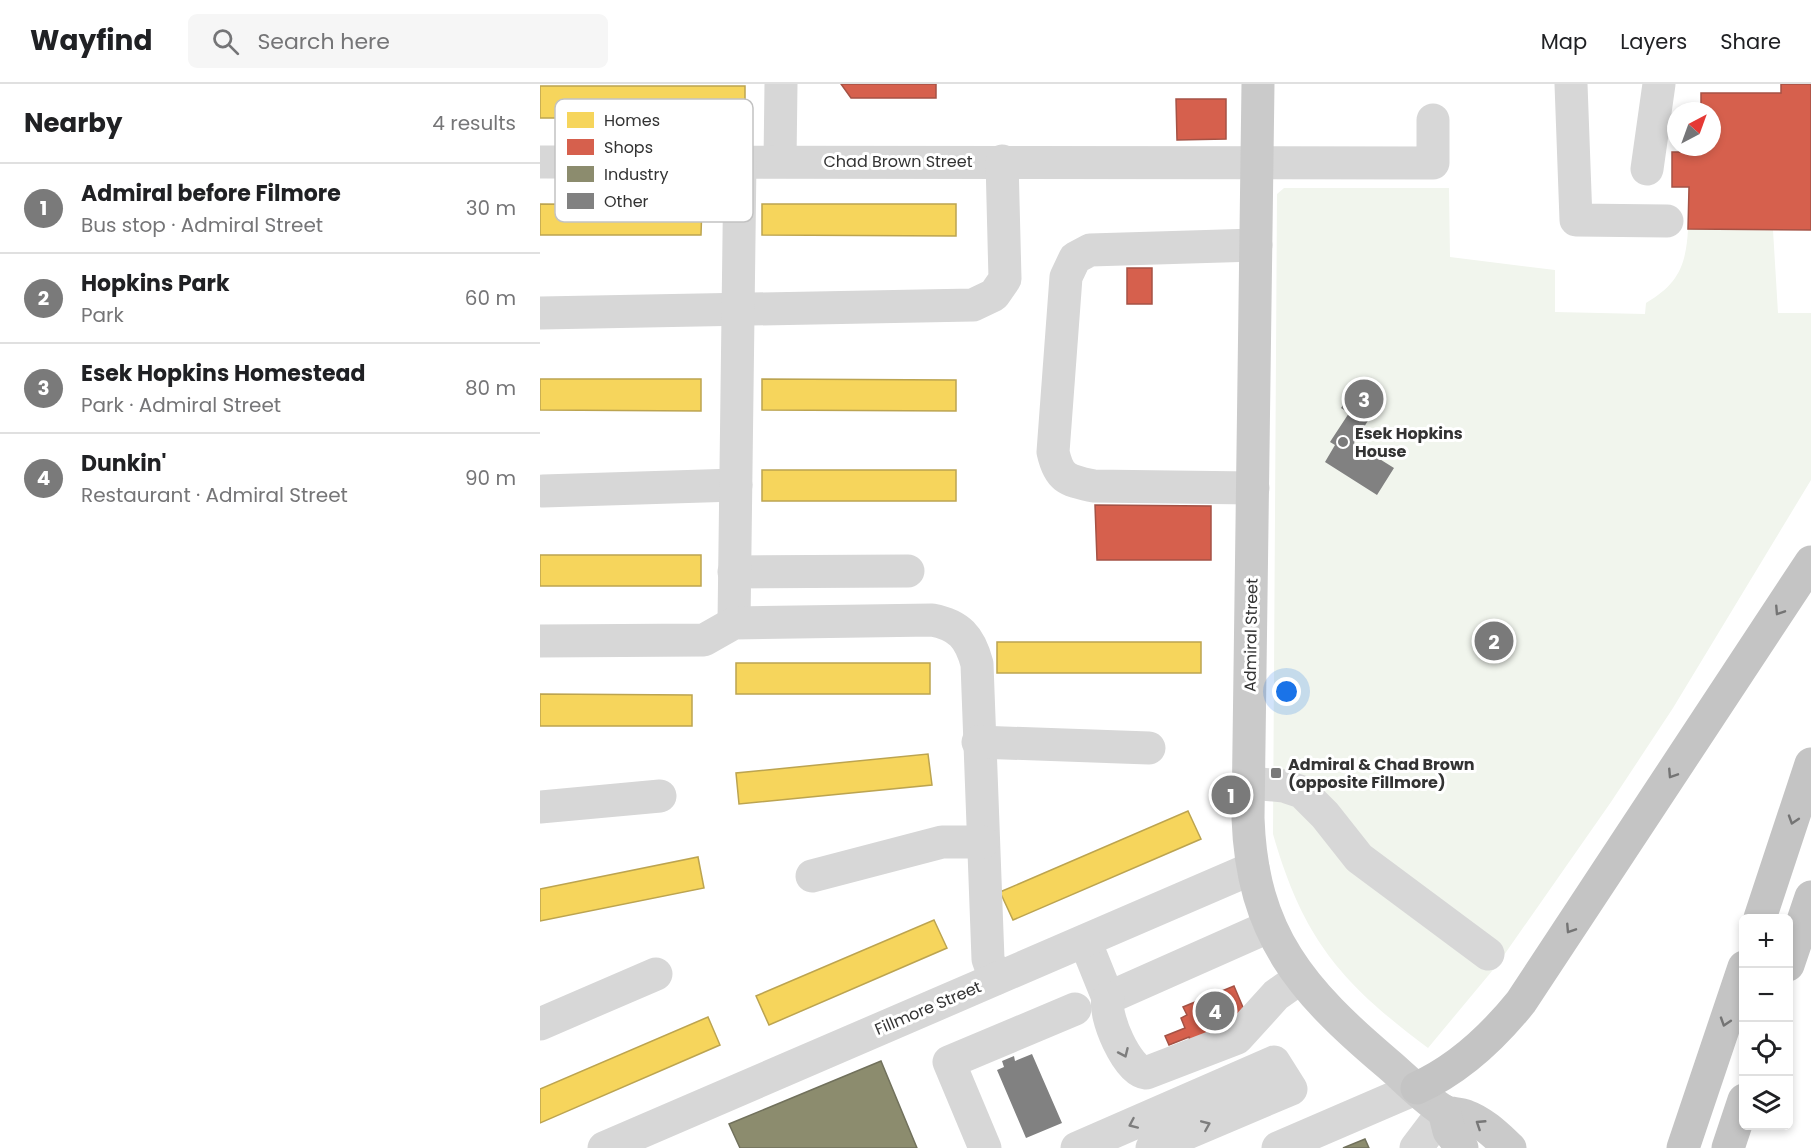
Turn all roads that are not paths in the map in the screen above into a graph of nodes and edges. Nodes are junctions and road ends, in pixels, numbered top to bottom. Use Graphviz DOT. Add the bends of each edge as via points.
graph roads {
  1 [pos="781,84"];
  2 [pos="1258,84"];
  3 [pos="1571,84"];
  4 [pos="1659,84"];
  5 [pos="1433,120"];
  6 [pos="753,161"];
  7 [pos="780,161"];
  8 [pos="1002,161"];
  9 [pos="1257,161"];
  10 [pos="540,162"];
  11 [pos="555,162"];
  12 [pos="1647,169"];
  13 [pos="1667,221"];
  14 [pos="740,222"];
  15 [pos="1256,245"];
  16 [pos="739,308"];
  17 [pos="541,313"];
  18 [pos="736,485"];
  19 [pos="1253,488"];
  20 [pos="543,491"];
  21 [pos="1811,562"];
  22 [pos="908,571"];
  23 [pos="734,572"];
  24 [pos="734,623"];
  25 [pos="540,640"];
  26 [pos="978,742"];
  27 [pos="1149,748"];
  28 [pos="1811,764"];
  29 [pos="1249,783"];
  30 [pos="660,796"];
  31 [pos="540,807"];
  32 [pos="983,842"];
  33 [pos="1253,868"];
  34 [pos="812,876"];
  35 [pos="1811,897"];
  36 [pos="1761,914"];
  37 [pos="1270,926"];
  38 [pos="1085,941"];
  39 [pos="1793,950"];
  40 [pos="1488,954"];
  41 [pos="1743,968"];
  42 [pos="656,974"];
  43 [pos="1300,978"];
  44 [pos="995,979"];
  45 [pos="1108,998"];
  46 [pos="1075,1009"];
  47 [pos="540,1024"];
  48 [pos="1417,1088"];
  49 [pos="1444,1111"];
  50 [pos="1739,1113"];
  51 [pos="604,1148"];
  52 [pos="985,1148"];
  53 [pos="1077,1148"];
  54 [pos="1152,1148"];
  55 [pos="1278,1148"];
  56 [pos="1416,1148"];
  57 [pos="1462,1148"];
  58 [pos="1510,1148"];
  59 [pos="1683,1148"];
  60 [pos="1728,1148"];
  1 -- 7 [label="street"];
  2 -- 9 [label="main road, Admiral Street"];
  3 -- 13 [label="street" via="1576,220"];
  4 -- 12 [label="street"];
  5 -- 9 [label="street, Chad Brown Street" via="1433,163"];
  6 -- 7 [label="street, Chad Brown Street"];
  7 -- 8 [label="street, Chad Brown Street"];
  8 -- 9 [label="street, Chad Brown Street"];
  8 -- 16 [label="street" via="1005,279 994,295 973,305"];
  9 -- 15 [label="main road, Admiral Street"];
  10 -- 11 [label="street, Chad Brown Street"];
  14 -- 16 [label="street"];
  15 -- 19 [label="main road, Admiral Street"];
  15 -- 19 [label="street" via="1090,250 1075,258 1066,277 1053,452 1057,470 1070,480 1093,486"];
  16 -- 17 [label="street"];
  16 -- 18 [label="street"];
  18 -- 20 [label="street"];
  18 -- 23 [label="street"];
  19 -- 29 [label="main road, Admiral Street"];
  21 -- 48 [label="highway, one-way" via="1521,1002 1469,1057"];
  22 -- 23 [label="street"];
  23 -- 24 [label="street"];
  24 -- 25 [label="street" via="704,640"];
  24 -- 26 [label="street" via="950,623 964,636 977,664"];
  26 -- 27 [label="street"];
  26 -- 32 [label="street"];
  28 -- 36 [label="highway, one-way"];
  29 -- 33 [label="main road, Admiral Street"];
  29 -- 40 [label="street" via="1302,792 1365,863"];
  30 -- 31 [label="street"];
  32 -- 34 [label="street" via="942,842"];
  32 -- 44 [label="street" via="988,959"];
  33 -- 37 [label="main road, Admiral Street"];
  33 -- 38 [label="street, Fillmore Street"];
  35 -- 39 [label="highway"];
  37 -- 43 [label="main road, Admiral Street"];
  37 -- 45 [label="street"];
  38 -- 44 [label="street, Fillmore Street"];
  38 -- 45 [label="street"];
  41 -- 59 [label="highway, one-way"];
  42 -- 47 [label="street"];
  45 -- 43 [label="street, one-way" via="1108,1016 1128,1061 1135,1070 1146,1073 1242,1034 1276,995"];
  43 -- 48 [label="main road, Admiral Street" via="1332,1014"];
  44 -- 51 [label="street, Fillmore Street"];
  46 -- 52 [label="street" via="949,1062"];
  48 -- 49 [label="main road, Admiral Street"];
  48 -- 55 [label="street"];
  49 -- 56 [label="street"];
  49 -- 57 [label="main road, Admiral Street" via="1449,1131"];
  58 -- 49 [label="main road, Admiral Street, one-way" via="1476,1121"];
  50 -- 60 [label="highway"];
  54 -- 53 [label="street, one-way" via="1291,1089 1274,1062"];
}
